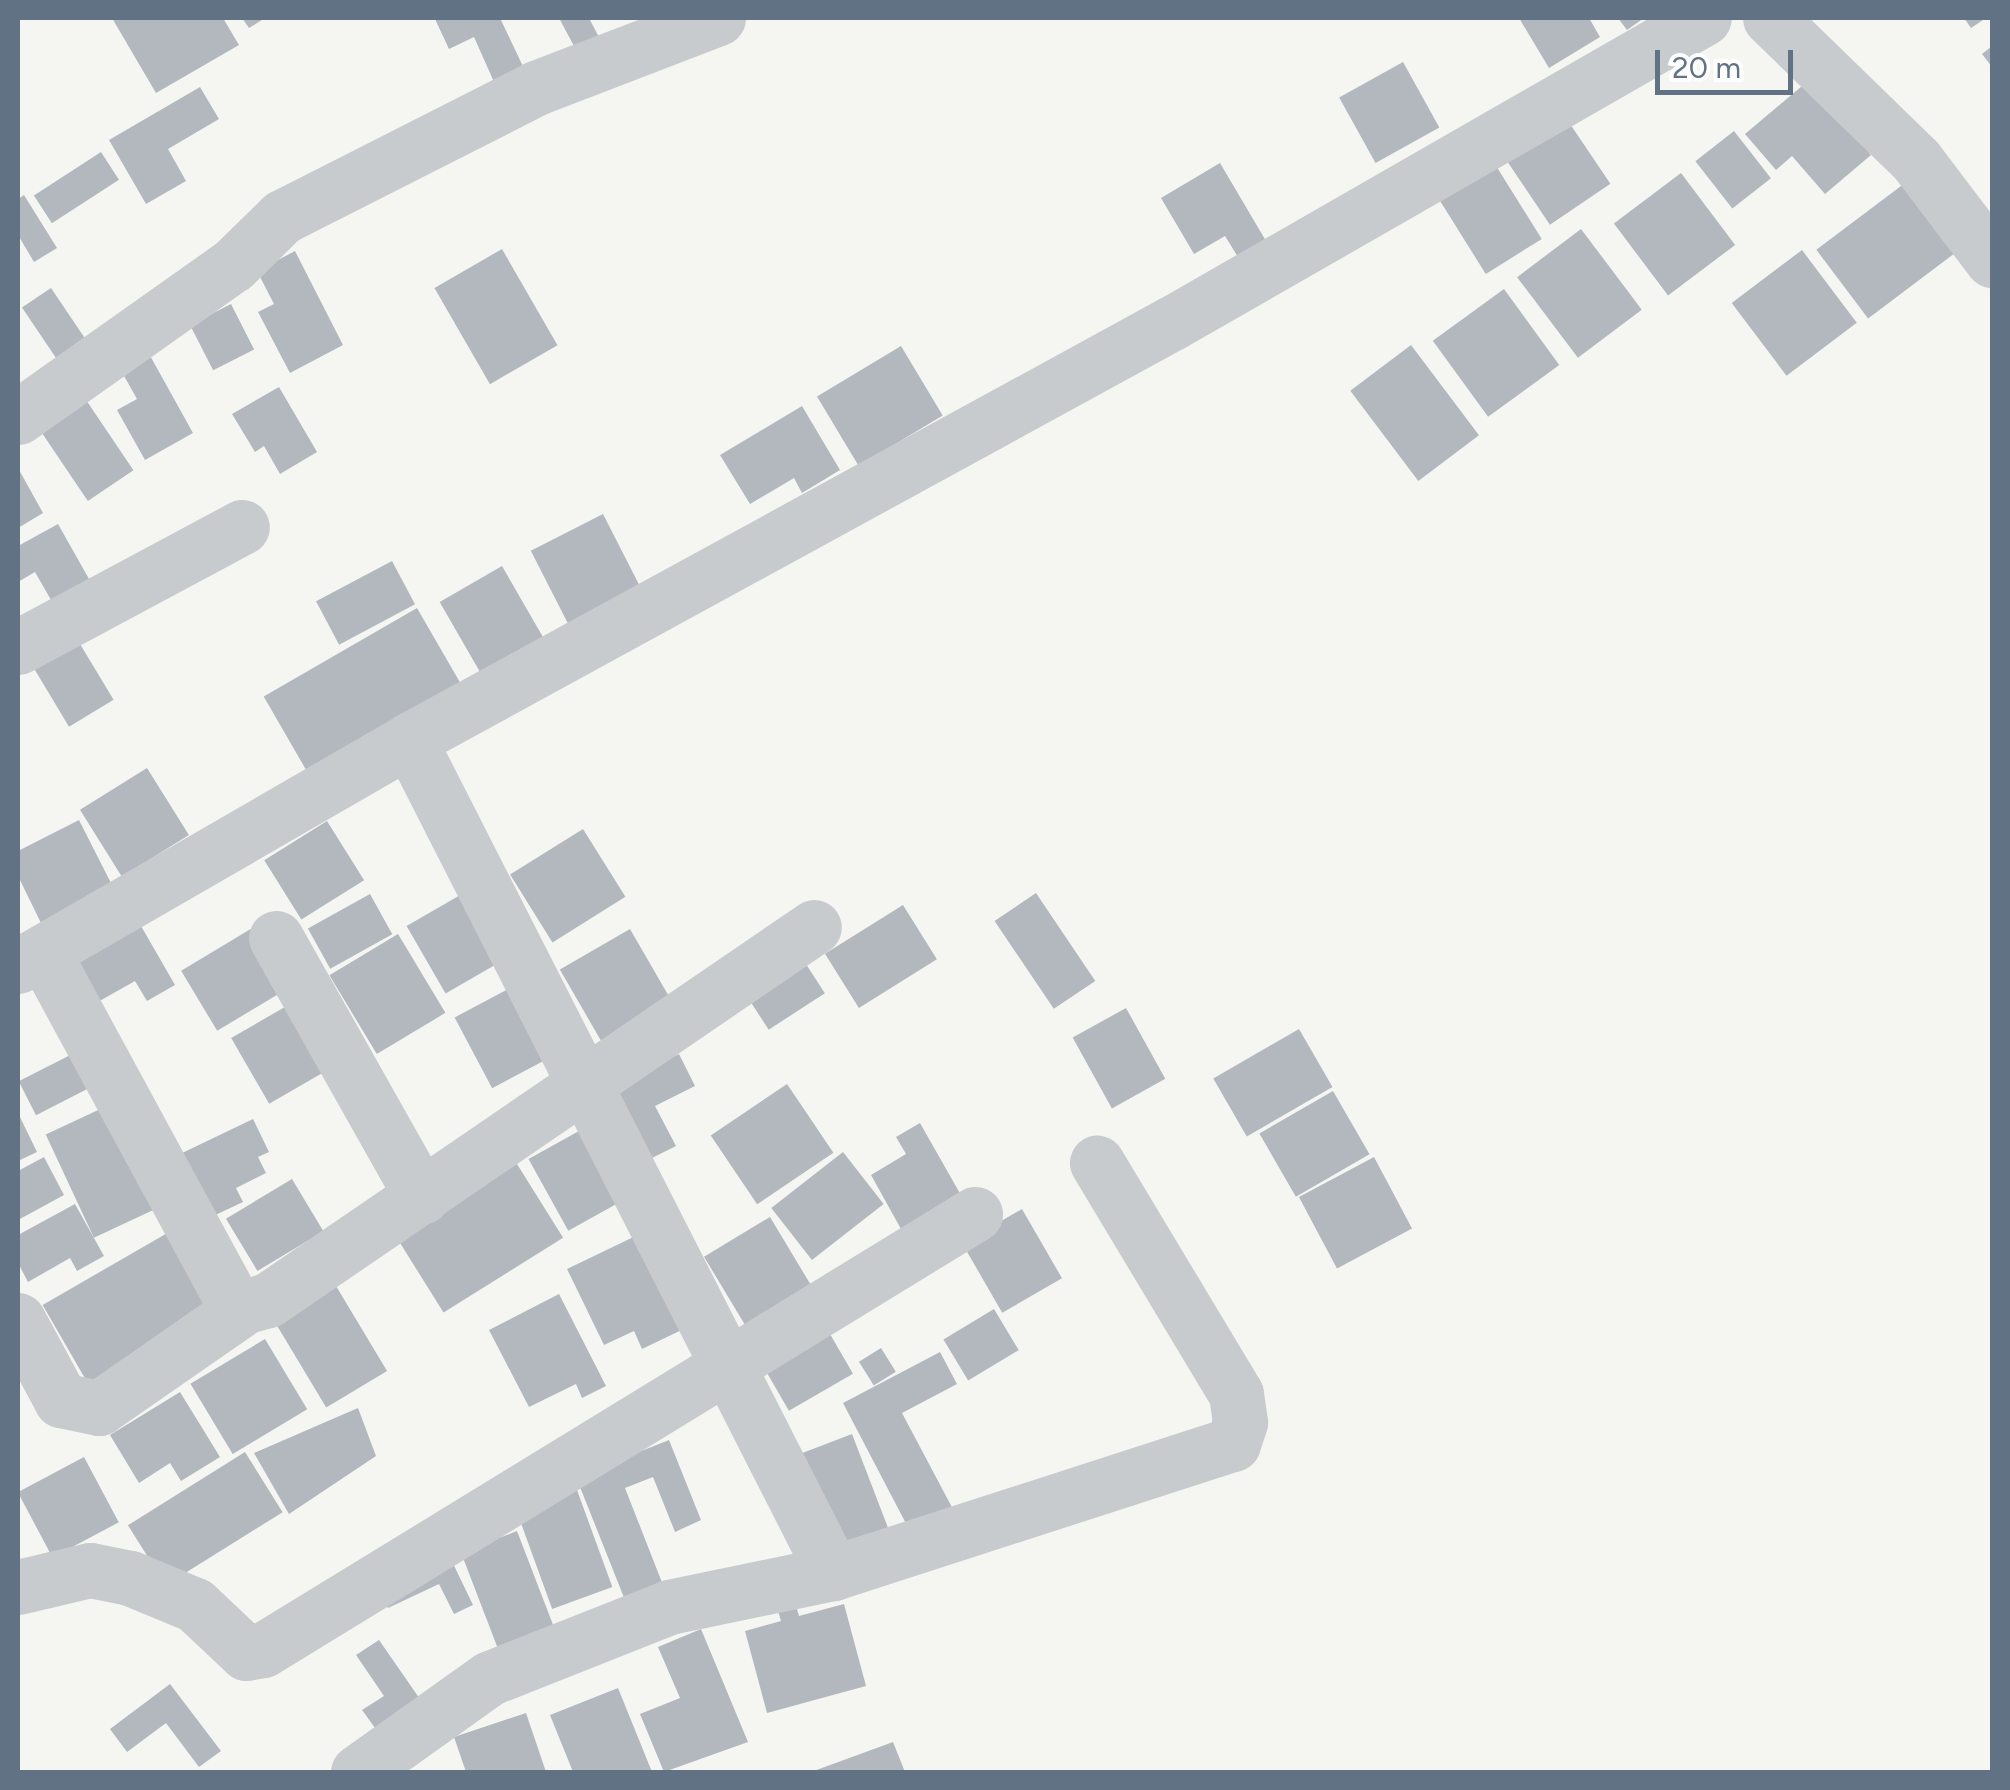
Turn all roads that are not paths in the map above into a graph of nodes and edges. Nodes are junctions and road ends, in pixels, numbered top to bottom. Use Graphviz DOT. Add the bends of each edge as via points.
graph roads {
  1 [pos="718,18"];
  2 [pos="1704,18"];
  3 [pos="1770,18"];
  4 [pos="1992,260"];
  5 [pos="18,417"];
  6 [pos="242,526"];
  7 [pos="18,648"];
  8 [pos="409,740"];
  9 [pos="814,927"];
  10 [pos="276,938"];
  11 [pos="30,959"];
  12 [pos="581,1090"];
  13 [pos="1097,1163"];
  14 [pos="422,1197"];
  15 [pos="975,1214"];
  16 [pos="246,1306"];
  17 [pos="18,1320"];
  18 [pos="727,1365"];
  19 [pos="31,1383"];
  20 [pos="832,1573"];
  21 [pos="18,1587"];
  22 [pos="358,1772"];
  1 -- 5 [label="street" via="536,88 282,217 233,265"];
  2 -- 8 [label="street" via="1172,322"];
  3 -- 4 [label="street" via="1916,160"];
  6 -- 7 [label="street"];
  8 -- 11 [label="street"];
  8 -- 12 [label="street"];
  9 -- 12 [label="street"];
  10 -- 14 [label="street"];
  11 -- 16 [label="street" via="231,1298"];
  12 -- 14 [label="street"];
  12 -- 18 [label="street"];
  13 -- 20 [label="street" via="1236,1394 1240,1422 1233,1444"];
  14 -- 16 [label="street" via="268,1300"];
  15 -- 18 [label="street"];
  16 -- 19 [label="street" via="100,1408 61,1400"];
  17 -- 19 [label="street"];
  18 -- 20 [label="street"];
  18 -- 21 [label="street" via="263,1650 246,1653 195,1606 130,1578 90,1570"];
  20 -- 22 [label="street" via="669,1607 490,1678"];
}
